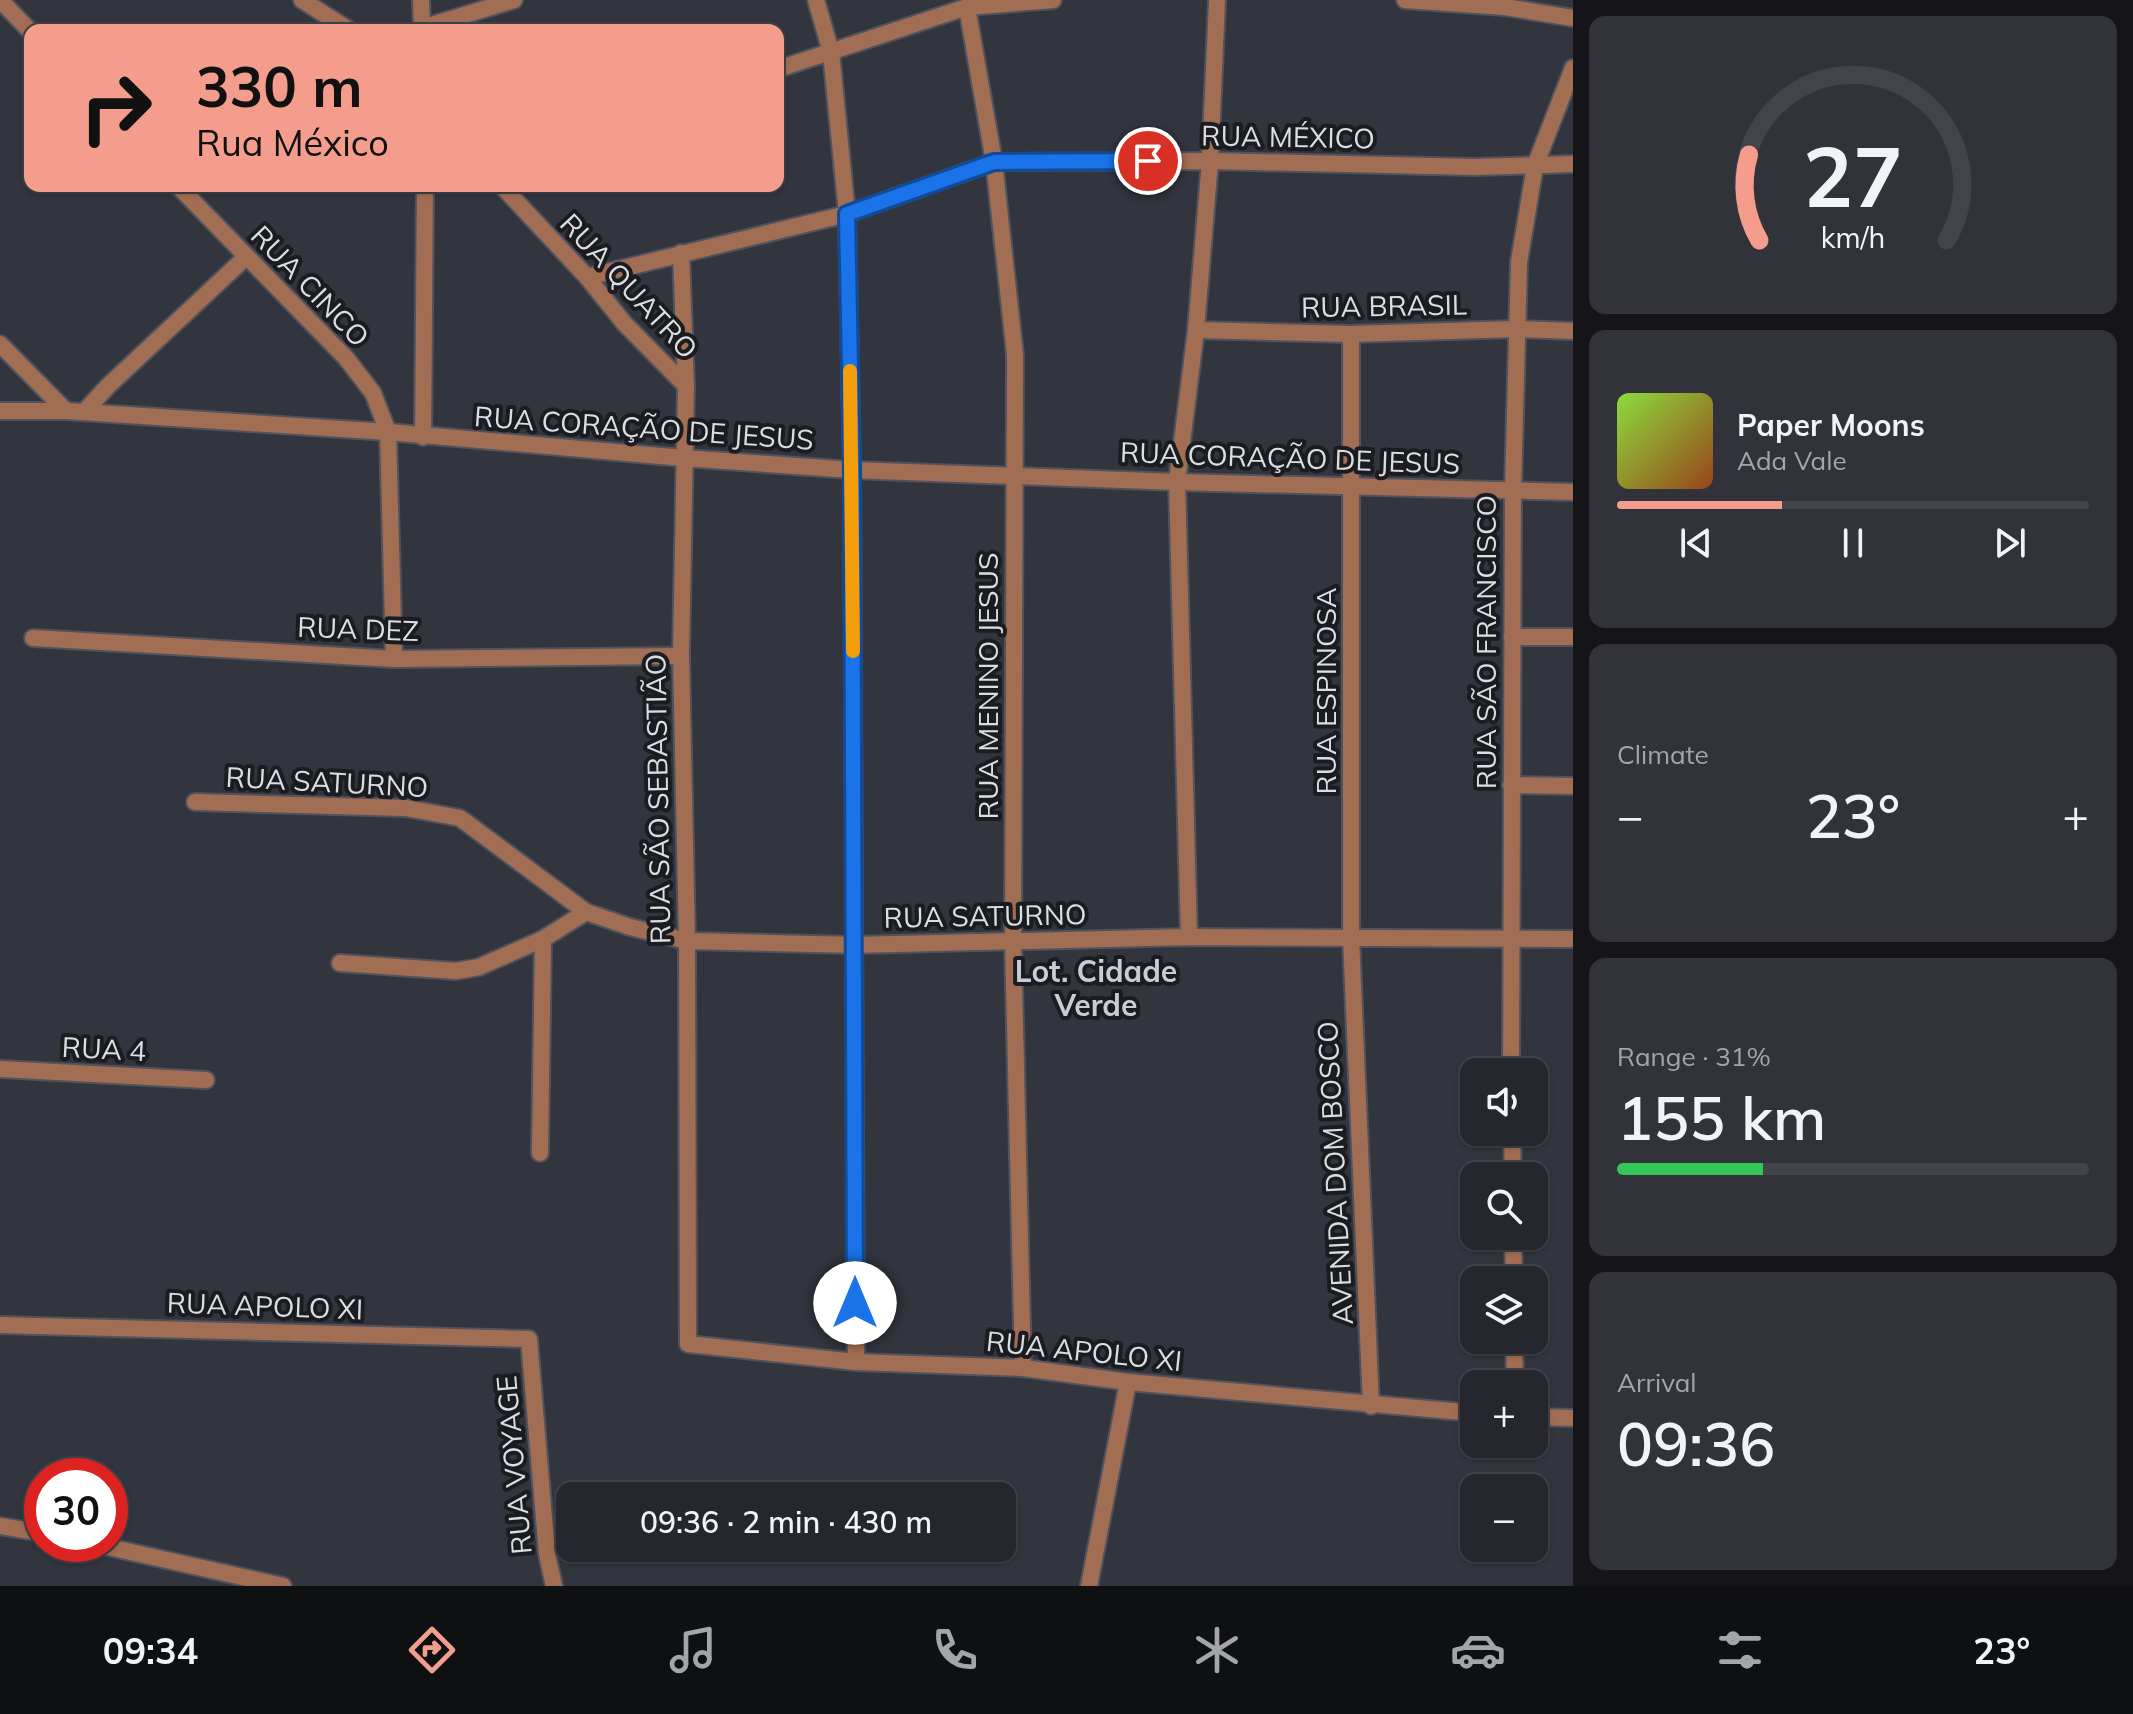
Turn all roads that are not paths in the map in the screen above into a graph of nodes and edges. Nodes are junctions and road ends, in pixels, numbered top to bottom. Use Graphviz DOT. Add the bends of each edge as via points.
graph roads {
  1 [pos="0,0"];
  2 [pos="302,0"];
  3 [pos="421,0"];
  4 [pos="514,0"];
  5 [pos="816,0"];
  6 [pos="1053,0"];
  7 [pos="1217,0"];
  8 [pos="1405,0"];
  9 [pos="967,7"];
  10 [pos="1573,18"];
  11 [pos="340,24"];
  12 [pos="422,24"];
  13 [pos="438,24"];
  14 [pos="24,25"];
  15 [pos="831,52"];
  16 [pos="784,67"];
  17 [pos="1573,68"];
  18 [pos="1210,161"];
  19 [pos="994,162"];
  20 [pos="1573,164"];
  21 [pos="1535,166"];
  22 [pos="184,192"];
  23 [pos="425,192"];
  24 [pos="512,192"];
  25 [pos="847,214"];
  26 [pos="681,253"];
  27 [pos="246,257"];
  28 [pos="587,277"];
  29 [pos="1516,329"];
  30 [pos="1196,330"];
  31 [pos="1573,331"];
  32 [pos="1351,334"];
  33 [pos="0,344"];
  34 [pos="686,386"];
  35 [pos="0,411"];
  36 [pos="66,411"];
  37 [pos="84,412"];
  38 [pos="388,432"];
  39 [pos="423,437"];
  40 [pos="683,458"];
  41 [pos="852,470"];
  42 [pos="1014,474"];
  43 [pos="1177,482"];
  44 [pos="1352,487"];
  45 [pos="1513,490"];
  46 [pos="1573,492"];
  47 [pos="1512,637"];
  48 [pos="1573,637"];
  49 [pos="33,638"];
  50 [pos="681,656"];
  51 [pos="394,659"];
  52 [pos="1511,785"];
  53 [pos="1573,786"];
  54 [pos="195,802"];
  55 [pos="586,912"];
  56 [pos="1189,937"];
  57 [pos="1351,938"];
  58 [pos="1510,938"];
  59 [pos="543,939"];
  60 [pos="1573,939"];
  61 [pos="687,941"];
  62 [pos="1013,941"];
  63 [pos="854,945"];
  64 [pos="340,963"];
  65 [pos="1511,1058"];
  66 [pos="0,1069"];
  67 [pos="206,1080"];
  68 [pos="540,1153"];
  69 [pos="0,1325"];
  70 [pos="529,1339"];
  71 [pos="688,1344"];
  72 [pos="856,1362"];
  73 [pos="1023,1368"];
  74 [pos="1128,1382"];
  75 [pos="1371,1406"];
  76 [pos="1460,1412"];
  77 [pos="1548,1417"];
  78 [pos="1573,1418"];
  79 [pos="0,1526"];
  80 [pos="24,1530"];
  81 [pos="128,1551"];
  82 [pos="283,1586"];
  83 [pos="554,1586"];
  84 [pos="1089,1586"];
  1 -- 14 [label="street"];
  2 -- 11 [label="street"];
  3 -- 12 [label="street"];
  4 -- 13 [label="street"];
  5 -- 15 [label="street"];
  6 -- 9 [label="street"];
  7 -- 18 [label="street"];
  8 -- 10 [label="street"];
  9 -- 15 [label="street"];
  9 -- 19 [label="street, RUA MENINO JESUS"];
  15 -- 16 [label="street"];
  15 -- 25 [label="street"];
  17 -- 21 [label="street, RUA SÃO FRANCISCO"];
  18 -- 19 [label="street, RUA MÉXICO"];
  18 -- 21 [label="street, RUA MÉXICO"];
  18 -- 30 [label="street"];
  19 -- 25 [label="street, RUA MÉXICO"];
  19 -- 42 [label="street, RUA MENINO JESUS" via="1015,355"];
  20 -- 21 [label="street, RUA MÉXICO"];
  21 -- 29 [label="street, RUA SÃO FRANCISCO" via="1519,262"];
  22 -- 27 [label="street, RUA CINCO"];
  23 -- 39 [label="street"];
  24 -- 28 [label="street, RUA QUATRO"];
  25 -- 26 [label="street, RUA MÉXICO"];
  25 -- 41 [label="street"];
  26 -- 28 [label="street, RUA MÉXICO"];
  26 -- 34 [label="street, RUA SÃO SEBASTIÃO"];
  27 -- 37 [label="street"];
  27 -- 38 [label="street, RUA CINCO" via="346,358 373,393"];
  28 -- 34 [label="street, RUA QUATRO"];
  29 -- 31 [label="street, RUA BRASIL"];
  29 -- 32 [label="street, RUA BRASIL"];
  29 -- 45 [label="street, RUA SÃO FRANCISCO"];
  30 -- 32 [label="street, RUA BRASIL"];
  30 -- 43 [label="street"];
  32 -- 44 [label="street, RUA ESPINOSA"];
  33 -- 36 [label="street"];
  34 -- 40 [label="street, RUA SÃO SEBASTIÃO"];
  35 -- 36 [label="street, RUA CORAÇÃO DE JESUS"];
  36 -- 37 [label="street, RUA CORAÇÃO DE JESUS"];
  37 -- 38 [label="street, RUA CORAÇÃO DE JESUS"];
  38 -- 39 [label="street, RUA CORAÇÃO DE JESUS"];
  38 -- 51 [label="street, RUA CINCO"];
  39 -- 40 [label="street, RUA CORAÇÃO DE JESUS"];
  40 -- 41 [label="street, RUA CORAÇÃO DE JESUS"];
  40 -- 50 [label="street, RUA SÃO SEBASTIÃO"];
  41 -- 42 [label="street, RUA CORAÇÃO DE JESUS"];
  41 -- 63 [label="street"];
  42 -- 43 [label="street, RUA CORAÇÃO DE JESUS"];
  42 -- 62 [label="street, RUA MENINO JESUS"];
  43 -- 44 [label="street, RUA CORAÇÃO DE JESUS"];
  43 -- 56 [label="street"];
  44 -- 45 [label="street, RUA CORAÇÃO DE JESUS"];
  44 -- 57 [label="street, RUA ESPINOSA"];
  45 -- 46 [label="street, RUA CORAÇÃO DE JESUS"];
  45 -- 47 [label="street, RUA SÃO FRANCISCO"];
  47 -- 48 [label="street"];
  47 -- 52 [label="street, RUA SÃO FRANCISCO"];
  49 -- 51 [label="street, RUA DEZ"];
  50 -- 51 [label="street, RUA DEZ"];
  50 -- 61 [label="street, RUA SÃO SEBASTIÃO"];
  52 -- 53 [label="street"];
  52 -- 58 [label="street, RUA SÃO FRANCISCO"];
  54 -- 55 [label="street, RUA SATURNO" via="406,808 460,818"];
  55 -- 59 [label="street"];
  55 -- 61 [label="street, RUA SATURNO"];
  56 -- 57 [label="street, RUA SATURNO"];
  56 -- 62 [label="street, RUA SATURNO"];
  57 -- 58 [label="street, RUA SATURNO"];
  57 -- 75 [label="street, AVENIDA DOM BOSCO"];
  58 -- 60 [label="street, RUA SATURNO"];
  58 -- 65 [label="street"];
  59 -- 64 [label="street" via="495,962 456,971"];
  59 -- 68 [label="street"];
  61 -- 63 [label="street, RUA SATURNO"];
  61 -- 71 [label="street, RUA SÃO SEBASTIÃO"];
  62 -- 63 [label="street, RUA SATURNO"];
  62 -- 73 [label="street, RUA MENINO JESUS"];
  63 -- 72 [label="street"];
  66 -- 67 [label="street, RUA 4"];
  69 -- 70 [label="street, RUA APOLO XI"];
  70 -- 83 [label="street, RUA VOYAGE"];
  71 -- 72 [label="street, RUA APOLO XI"];
  72 -- 73 [label="street, RUA APOLO XI"];
  73 -- 74 [label="street, RUA APOLO XI"];
  74 -- 75 [label="street, RUA APOLO XI"];
  74 -- 84 [label="street"];
  75 -- 76 [label="street, RUA APOLO XI"];
  77 -- 78 [label="street"];
  79 -- 80 [label="street"];
  81 -- 82 [label="street"];
}
